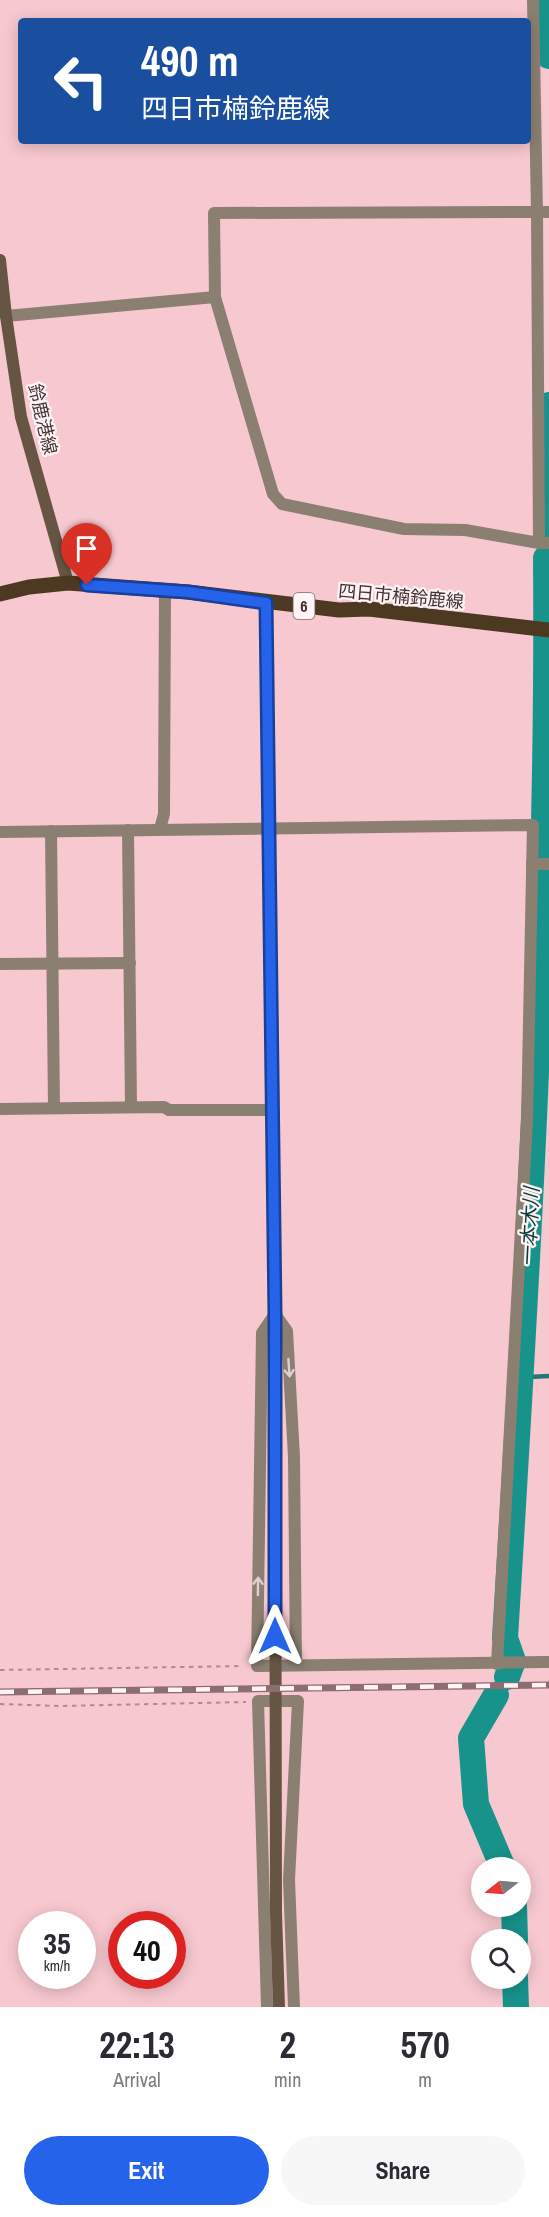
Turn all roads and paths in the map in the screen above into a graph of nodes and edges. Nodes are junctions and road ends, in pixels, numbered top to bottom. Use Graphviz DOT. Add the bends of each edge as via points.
graph roads {
  1 [pos="533,0"];
  2 [pos="543,212"];
  3 [pos="0,260"];
  4 [pos="215,297"];
  5 [pos="6,316"];
  6 [pos="544,543"];
  7 [pos="68,583"];
  8 [pos="165,590"];
  9 [pos="0,594"];
  10 [pos="266,603"];
  11 [pos="544,629"];
  12 [pos="268,828"];
  13 [pos="128,830"];
  14 [pos="160,830"];
  15 [pos="51,831"];
  16 [pos="0,832"];
  17 [pos="532,864"];
  18 [pos="549,864"];
  19 [pos="0,963"];
  20 [pos="53,963"];
  21 [pos="130,963"];
  22 [pos="131,1107"];
  23 [pos="54,1108"];
  24 [pos="0,1109"];
  25 [pos="271,1110"];
  26 [pos="275,1314"];
  27 [pos="549,1662"];
  28 [pos="497,1664"];
  29 [pos="257,1665"];
  30 [pos="296,1665"];
  31 [pos="0,1670"];
  32 [pos="258,1701"];
  33 [pos="0,1704"];
  34 [pos="267,2007"];
  35 [pos="279,2007"];
  36 [pos="294,2007"];
  1 -- 2 [label="street"];
  2 -- 4 [label="street" via="214,213"];
  2 -- 6 [label="street"];
  3 -- 5 [label="street, 鈴鹿港線"];
  4 -- 5 [label="street"];
  4 -- 6 [label="street" via="273,494 282,504 404,529 465,530"];
  5 -- 7 [label="street, 鈴鹿港線" via="21,417"];
  7 -- 8 [label="main road, 四日市楠鈴鹿線 / 6"];
  7 -- 9 [label="main road, 四日市楠鈴鹿線 / 6"];
  8 -- 10 [label="main road, 四日市楠鈴鹿線 / 6"];
  8 -- 14 [label="street" via="164,813"];
  10 -- 11 [label="main road, 四日市楠鈴鹿線 / 6" via="369,609"];
  10 -- 12 [label="street"];
  12 -- 14 [label="street"];
  12 -- 17 [label="street" via="533,825"];
  12 -- 25 [label="street"];
  13 -- 14 [label="street"];
  13 -- 15 [label="street"];
  13 -- 21 [label="street"];
  15 -- 16 [label="street"];
  15 -- 20 [label="street"];
  17 -- 18 [label="street"];
  17 -- 28 [label="street" via="527,1121"];
  19 -- 20 [label="street"];
  20 -- 21 [label="street"];
  20 -- 23 [label="street"];
  21 -- 22 [label="street"];
  22 -- 23 [label="street"];
  22 -- 25 [label="street"];
  23 -- 24 [label="street"];
  25 -- 26 [label="street"];
  29 -- 26 [label="street, one-way" via="262,1333"];
  26 -- 30 [label="street, one-way" via="287,1331 293,1435"];
  26 -- 35 [label="street"];
  27 -- 28 [label="street"];
  28 -- 30 [label="street"];
  29 -- 30 [label="street"];
  29 -- 31 [label="path"];
  32 -- 33 [label="path"];
  32 -- 34 [label="street"];
  32 -- 36 [label="street" via="298,1701 289,1880"];
}
